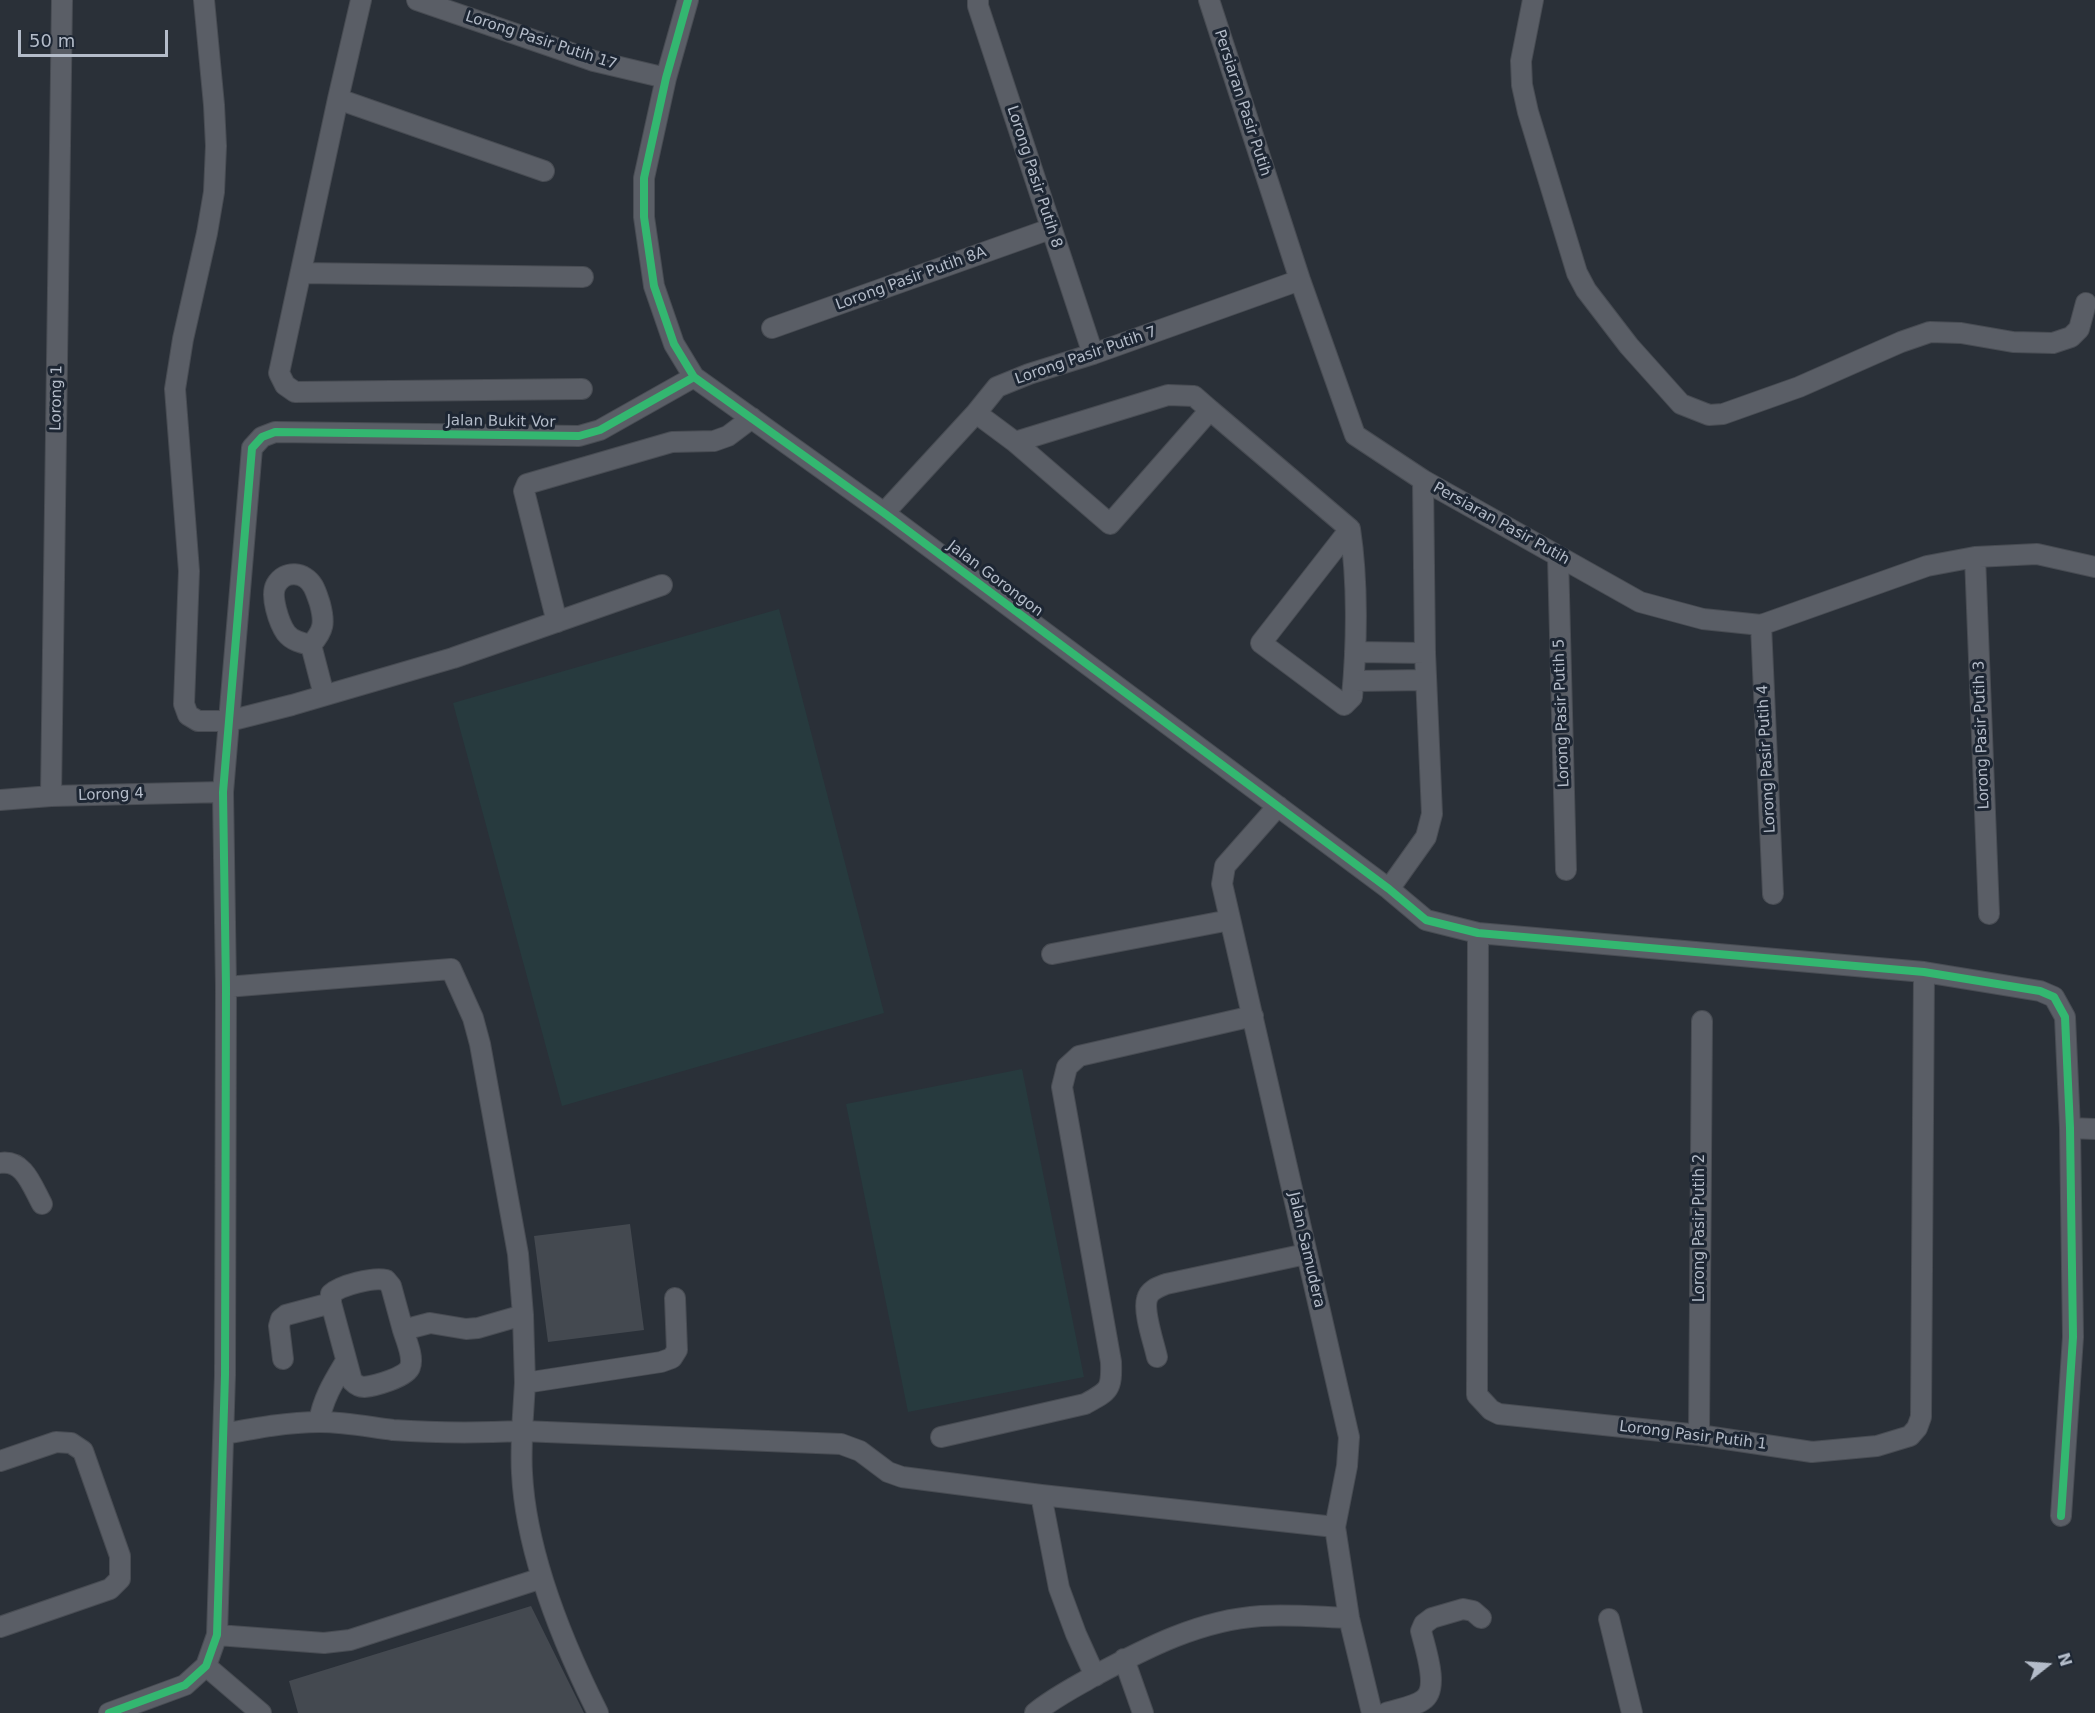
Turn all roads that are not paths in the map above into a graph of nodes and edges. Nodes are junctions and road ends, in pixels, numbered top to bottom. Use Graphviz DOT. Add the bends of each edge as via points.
graph roads {
  1 [pos="62,0"];
  2 [pos="204,0"];
  3 [pos="361,0"];
  4 [pos="417,0"];
  5 [pos="688,0"];
  6 [pos="1209,0"];
  7 [pos="1533,0"];
  8 [pos="973,2"];
  9 [pos="666,78"];
  10 [pos="338,99"];
  11 [pos="544,171"];
  12 [pos="1050,229"];
  13 [pos="301,273"];
  14 [pos="583,277"];
  15 [pos="1300,280"];
  16 [pos="2086,303"];
  17 [pos="772,328"];
  18 [pos="1093,354"];
  19 [pos="694,377"];
  20 [pos="582,389"];
  21 [pos="1209,410"];
  22 [pos="976,413"];
  23 [pos="752,418"];
  24 [pos="1015,442"];
  25 [pos="1422,480"];
  26 [pos="884,513"];
  27 [pos="1350,529"];
  28 [pos="1557,556"];
  29 [pos="1975,557"];
  30 [pos="2095,567"];
  31 [pos="662,585"];
  32 [pos="558,622"];
  33 [pos="1761,625"];
  34 [pos="310,645"];
  35 [pos="1355,652"];
  36 [pos="1425,653"];
  37 [pos="1354,681"];
  38 [pos="1426,681"];
  39 [pos="324,695"];
  40 [pos="229,721"];
  41 [pos="223,792"];
  42 [pos="51,796"];
  43 [pos="0,800"];
  44 [pos="1278,807"];
  45 [pos="1566,870"];
  46 [pos="1389,890"];
  47 [pos="1773,894"];
  48 [pos="1989,914"];
  49 [pos="1230,920"];
  50 [pos="1478,933"];
  51 [pos="1053,954"];
  52 [pos="1924,972"];
  53 [pos="226,987"];
  54 [pos="1253,1016"];
  55 [pos="1701,1021"];
  56 [pos="2070,1128"];
  57 [pos="2095,1129"];
  58 [pos="0,1163"];
  59 [pos="42,1204"];
  60 [pos="1306,1254"];
  61 [pos="675,1298"];
  62 [pos="331,1303"];
  63 [pos="523,1315"];
  64 [pos="403,1330"];
  65 [pos="1157,1357"];
  66 [pos="283,1359"];
  67 [pos="346,1361"];
  68 [pos="525,1383"];
  69 [pos="320,1422"];
  70 [pos="522,1431"];
  71 [pos="224,1434"];
  72 [pos="1699,1435"];
  73 [pos="941,1437"];
  74 [pos="0,1461"];
  75 [pos="1041,1495"];
  76 [pos="2061,1516"];
  77 [pos="1335,1527"];
  78 [pos="542,1578"];
  79 [pos="1348,1618"];
  80 [pos="1481,1618"];
  81 [pos="1609,1619"];
  82 [pos="0,1627"];
  83 [pos="217,1635"];
  84 [pos="1124,1659"];
  85 [pos="206,1666"];
  86 [pos="1095,1676"];
  87 [pos="109,1713"];
  88 [pos="261,1713"];
  89 [pos="597,1713"];
  90 [pos="1035,1713"];
  91 [pos="1143,1713"];
  92 [pos="1372,1713"];
  93 [pos="1386,1713"];
  94 [pos="1632,1713"];
  1 -- 42 [label="street, Lorong 1"];
  2 -- 40 [label="street" via="214,105 214,192 175,389 189,571 184,704 188,715 198,721"];
  3 -- 10 [label="street"];
  4 -- 9 [label="street, Lorong Pasir Putih 17" via="594,61"];
  5 -- 9 [label="street"];
  6 -- 15 [label="street, Persiaran Pasir Putih"];
  7 -- 16 [label="street" via="1521,60 1522,85 1577,273 1629,346 1681,405 1709,415 1723,414 1930,332 2053,343 2079,329"];
  8 -- 12 [label="street, Lorong Pasir Putih 8"];
  9 -- 19 [label="street" via="644,178 644,217 654,286 674,344"];
  10 -- 11 [label="street"];
  10 -- 13 [label="street"];
  12 -- 17 [label="street, Lorong Pasir Putih 8A"];
  12 -- 18 [label="street, Lorong Pasir Putih 8"];
  13 -- 14 [label="street"];
  13 -- 20 [label="street" via="279,373 285,385 296,392"];
  15 -- 18 [label="street, Lorong Pasir Putih 7"];
  15 -- 25 [label="street, Persiaran Pasir Putih" via="1355,435"];
  18 -- 22 [label="street, Lorong Pasir Putih 7" via="997,387"];
  19 -- 23 [label="street, Jalan Gorongon"];
  19 -- 40 [label="street, Jalan Bukit Vor" via="600,430 579,436 275,432 262,437 252,448"];
  21 -- 24 [label="street" via="1194,396 1168,395"];
  21 -- 24 [label="street" via="1110,524"];
  21 -- 27 [label="street"];
  22 -- 24 [label="street"];
  22 -- 26 [label="street, Lorong Pasir Putih 7"];
  23 -- 26 [label="street, Jalan Gorongon"];
  23 -- 32 [label="street" via="714,441 672,442 527,484 524,491"];
  25 -- 28 [label="street, Persiaran Pasir Putih"];
  25 -- 36 [label="street"];
  26 -- 44 [label="street, Jalan Gorongon"];
  27 -- 35 [label="street"];
  27 -- 37 [label="street" via="1261,644 1344,705 1352,697"];
  28 -- 33 [label="street, Persiaran Pasir Putih" via="1640,602 1703,620"];
  28 -- 45 [label="street, Lorong Pasir Putih 5"];
  29 -- 30 [label="street, Persiaran Pasir Putih" via="2037,554"];
  29 -- 33 [label="street, Persiaran Pasir Putih" via="1927,566"];
  29 -- 48 [label="street, Lorong Pasir Putih 3"];
  31 -- 32 [label="street"];
  32 -- 39 [label="street" via="453,658"];
  33 -- 47 [label="street, Lorong Pasir Putih 4"];
  34 -- 39 [label="street"];
  35 -- 36 [label="street"];
  35 -- 37 [label="street"];
  36 -- 38 [label="street"];
  37 -- 38 [label="street"];
  38 -- 46 [label="street" via="1432,814 1426,837"];
  39 -- 40 [label="street"];
  40 -- 41 [label="street, Jalan Bukit Vor"];
  41 -- 42 [label="street, Lorong 4"];
  41 -- 53 [label="street, Jalan Bukit Vor"];
  42 -- 43 [label="street, Lorong 4"];
  44 -- 46 [label="street, Jalan Gorongon"];
  44 -- 49 [label="street, Jalan Samudera" via="1225,866 1222,884"];
  46 -- 50 [label="street, Jalan Gorongon" via="1426,920"];
  49 -- 51 [label="street"];
  49 -- 54 [label="street, Jalan Samudera"];
  50 -- 52 [label="street, Jalan Gorongon"];
  50 -- 72 [label="street, Lorong Pasir Putih 1" via="1478,1395 1499,1414"];
  52 -- 56 [label="street, Jalan Gorongon" via="2040,991 2054,997 2065,1017"];
  52 -- 72 [label="street, Lorong Pasir Putih 1" via="1921,1417 1917,1428 1910,1436 1877,1446 1812,1452"];
  53 -- 63 [label="street" via="451,969 473,1018 485,1066 518,1254"];
  53 -- 71 [label="street, Jalan Bukit Vor"];
  54 -- 60 [label="street, Jalan Samudera"];
  54 -- 73 [label="street" via="1079,1056 1067,1067 1062,1087 1112,1383 1102,1395 1085,1404"];
  55 -- 72 [label="street, Lorong Pasir Putih 2"];
  56 -- 57 [label="street"];
  56 -- 76 [label="street" via="2073,1337"];
  58 -- 59 [label="street" via="16,1164 24,1170"];
  60 -- 65 [label="street" via="1154,1289 1147,1298 1147,1312"];
  60 -- 77 [label="street, Jalan Samudera" via="1349,1437"];
  61 -- 68 [label="street" via="677,1350 672,1358"];
  62 -- 64 [label="street" via="331,1294 337,1289 378,1278 386,1280"];
  62 -- 66 [label="street" via="281,1318"];
  62 -- 67 [label="street"];
  63 -- 64 [label="street" via="478,1328 430,1323"];
  63 -- 68 [label="street"];
  64 -- 67 [label="street" via="411,1362 404,1376 357,1386"];
  67 -- 69 [label="street" via="327,1392"];
  68 -- 70 [label="street"];
  69 -- 70 [label="street" via="436,1433"];
  69 -- 71 [label="street"];
  70 -- 75 [label="street" via="841,1444 902,1477"];
  70 -- 78 [label="street" via="522,1474"];
  71 -- 83 [label="street, Jalan Bukit Vor"];
  74 -- 82 [label="street" via="56,1442 71,1443 83,1451 121,1568 120,1580 110,1588"];
  75 -- 77 [label="street"];
  75 -- 86 [label="street" via="1059,1588"];
  77 -- 79 [label="street, Jalan Samudera"];
  78 -- 83 [label="street" via="350,1640 324,1643"];
  78 -- 89 [label="street"];
  79 -- 84 [label="street" via="1261,1616 1210,1624"];
  79 -- 92 [label="street, Jalan Samudera"];
  80 -- 93 [label="street" via="1463,1609 1424,1624 1421,1631 1432,1682 1430,1692 1423,1700"];
  81 -- 94 [label="street"];
  83 -- 85 [label="street, Jalan Bukit Vor"];
  84 -- 86 [label="street"];
  84 -- 91 [label="street"];
  85 -- 87 [label="street" via="185,1685"];
  85 -- 88 [label="street"];
  86 -- 90 [label="street"];
}
